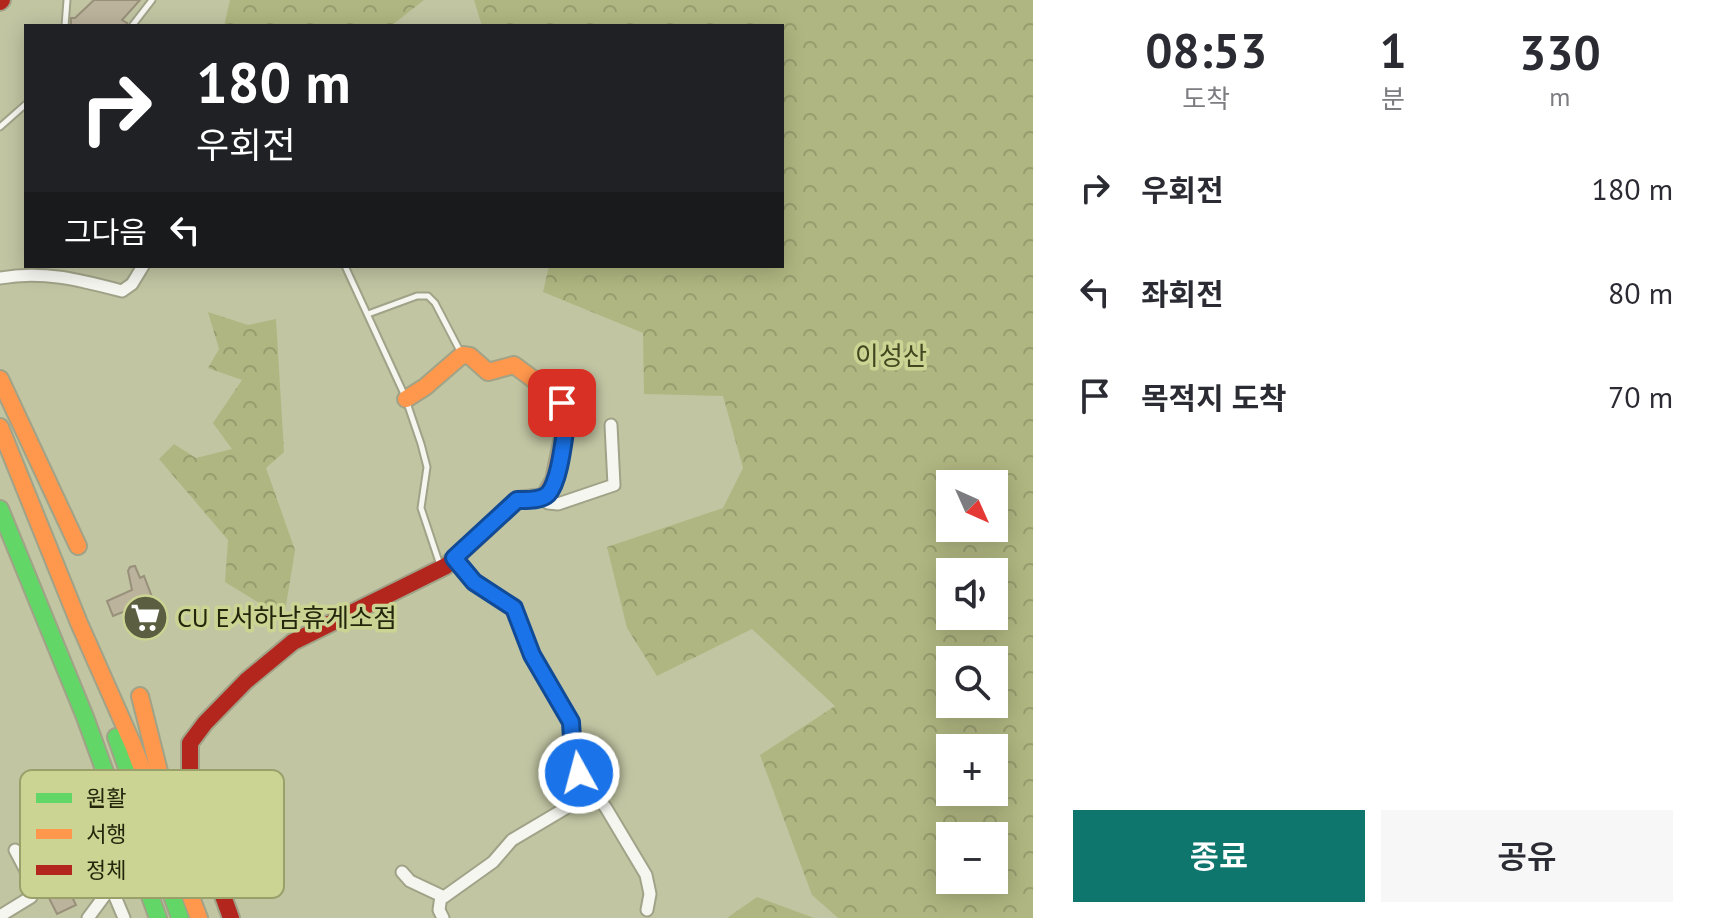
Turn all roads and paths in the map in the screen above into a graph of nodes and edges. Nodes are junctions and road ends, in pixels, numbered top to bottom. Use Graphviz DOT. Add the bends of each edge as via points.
graph roads {
  1 [pos="67,0"];
  2 [pos="152,0"];
  3 [pos="65,24"];
  4 [pos="134,24"];
  5 [pos="24,106"];
  6 [pos="0,127"];
  7 [pos="142,268"];
  8 [pos="346,268"];
  9 [pos="0,278"];
  10 [pos="368,314"];
  11 [pos="462,355"];
  12 [pos="0,379"];
  13 [pos="406,399"];
  14 [pos="611,425"];
  15 [pos="0,427"];
  16 [pos="544,497"];
  17 [pos="0,509"];
  18 [pos="78,546"];
  19 [pos="448,563"];
  20 [pos="79,623"];
  21 [pos="140,696"];
  22 [pos="104,770"];
  23 [pos="127,770"];
  24 [pos="143,770"];
  25 [pos="159,770"];
  26 [pos="191,770"];
  27 [pos="588,787"];
  28 [pos="15,850"];
  29 [pos="20,859"];
  30 [pos="402,872"];
  31 [pos="441,896"];
  32 [pos="29,898"];
  33 [pos="103,898"];
  34 [pos="116,898"];
  35 [pos="151,898"];
  36 [pos="173,898"];
  37 [pos="192,898"];
  38 [pos="225,898"];
  39 [pos="647,910"];
  40 [pos="0,916"];
  41 [pos="88,918"];
  42 [pos="124,918"];
  43 [pos="158,918"];
  44 [pos="180,918"];
  45 [pos="199,918"];
  46 [pos="231,918"];
  47 [pos="443,918"];
  1 -- 3 [label="lane"];
  2 -- 4 [label="lane"];
  5 -- 6 [label="lane"];
  7 -- 9 [label="street" via="122,291 39,273"];
  8 -- 10 [label="lane"];
  10 -- 11 [label="lane" via="428,296"];
  10 -- 13 [label="lane"];
  11 -- 13 [label="main road"];
  11 -- 16 [label="main road" via="488,372 514,365 552,393 568,413 554,480"];
  12 -- 18 [label="main road"];
  13 -- 19 [label="lane" via="427,467 421,508"];
  14 -- 16 [label="street" via="614,485 558,504"];
  15 -- 20 [label="main road"];
  16 -- 19 [label="main road" via="517,500"];
  17 -- 22 [label="main road"];
  19 -- 26 [label="main road" via="293,642 205,723 190,743"];
  19 -- 27 [label="street" via="514,608 532,655 571,722 573,755"];
  20 -- 23 [label="main road"];
  20 -- 24 [label="main road"];
  21 -- 25 [label="main road"];
  27 -- 31 [label="street" via="566,808 512,840 463,885"];
  27 -- 39 [label="street" via="646,875"];
  28 -- 29 [label="street"];
  30 -- 31 [label="street"];
  31 -- 47 [label="street"];
  32 -- 40 [label="street"];
  33 -- 41 [label="street"];
  34 -- 42 [label="street"];
  35 -- 43 [label="main road"];
  36 -- 44 [label="main road"];
  37 -- 45 [label="main road"];
  38 -- 46 [label="main road"];
}
